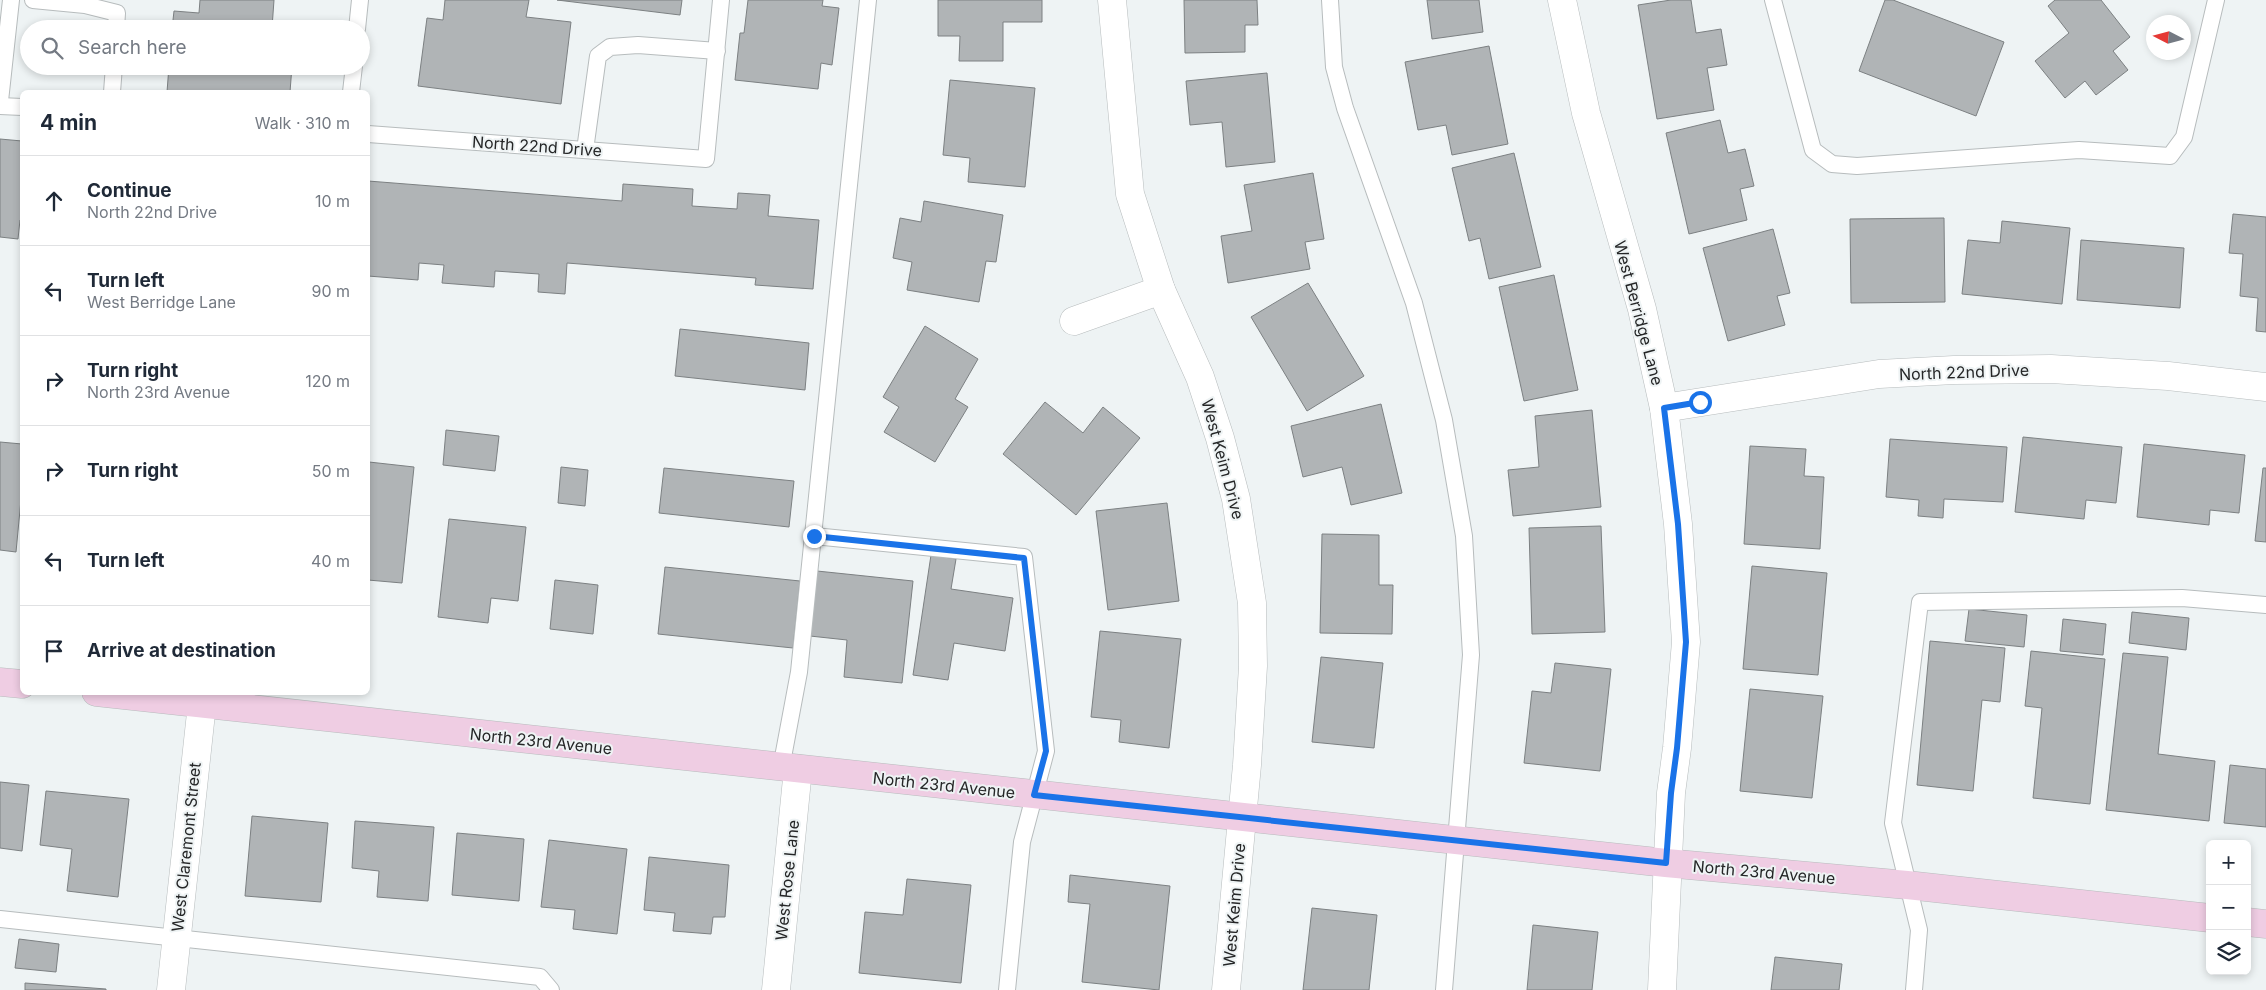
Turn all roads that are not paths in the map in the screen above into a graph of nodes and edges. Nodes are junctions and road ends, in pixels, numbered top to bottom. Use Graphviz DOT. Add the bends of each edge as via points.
graph roads {
  1 [pos="11,0"];
  2 [pos="34,0"];
  3 [pos="360,0"];
  4 [pos="721,0"];
  5 [pos="868,0"];
  6 [pos="1112,0"];
  7 [pos="1330,0"];
  8 [pos="1562,0"];
  9 [pos="1773,0"];
  10 [pos="2216,0"];
  11 [pos="117,20"];
  12 [pos="358,20"];
  13 [pos="717,51"];
  14 [pos="113,75"];
  15 [pos="353,75"];
  16 [pos="112,90"];
  17 [pos="351,90"];
  18 [pos="0,101"];
  19 [pos="0,106"];
  20 [pos="20,108"];
  21 [pos="370,134"];
  22 [pos="585,150"];
  23 [pos="1161,290"];
  24 [pos="1074,321"];
  25 [pos="2266,387"];
  26 [pos="1664,408"];
  27 [pos="814,536"];
  28 [pos="2266,604"];
  29 [pos="0,682"];
  30 [pos="20,684"];
  31 [pos="149,695"];
  32 [pos="202,704"];
  33 [pos="790,769"];
  34 [pos="1034,795"];
  35 [pos="1242,818"];
  36 [pos="1455,840"];
  37 [pos="1666,863"];
  38 [pos="1907,885"];
  39 [pos="0,918"];
  40 [pos="2206,918"];
  41 [pos="2251,922"];
  42 [pos="2266,924"];
  43 [pos="177,937"];
  44 [pos="171,990"];
  45 [pos="551,990"];
  46 [pos="776,990"];
  47 [pos="1007,990"];
  48 [pos="1226,990"];
  49 [pos="1444,990"];
  50 [pos="1662,990"];
  51 [pos="1914,990"];
  1 -- 18 [label="lane"];
  2 -- 11 [label="lane" via="117,13"];
  3 -- 12 [label="lane"];
  4 -- 13 [label="lane"];
  5 -- 27 [label="lane"];
  6 -- 23 [label="street, West Keim Drive" via="1130,194"];
  7 -- 36 [label="lane" via="1334,67 1345,108 1414,304 1444,420 1464,536 1471,654"];
  8 -- 26 [label="street, West Berridge Lane" via="1586,113 1642,310"];
  9 -- 10 [label="lane" via="1813,150 1832,164 1857,166 2078,150 2170,156 2184,137"];
  13 -- 22 [label="lane" via="610,46 598,56"];
  13 -- 22 [label="lane, North 22nd Drive" via="706,159"];
  14 -- 16 [label="lane"];
  15 -- 17 [label="lane"];
  19 -- 20 [label="lane"];
  21 -- 22 [label="lane, North 22nd Drive"];
  23 -- 24 [label="street"];
  23 -- 35 [label="street, West Keim Drive" via="1200,377 1220,438 1236,499 1252,603 1253,666"];
  25 -- 26 [label="street, North 22nd Drive" via="2070,370 1954,370 1878,374"];
  26 -- 37 [label="street, West Berridge Lane" via="1678,524 1686,642"];
  27 -- 33 [label="lane"];
  27 -- 34 [label="lane" via="1024,558 1046,751"];
  28 -- 38 [label="lane" via="2182,598 1920,602 1893,823"];
  29 -- 30 [label="street"];
  31 -- 32 [label="street, North 23rd Avenue"];
  32 -- 33 [label="street, North 23rd Avenue"];
  32 -- 43 [label="street, West Claremont Street"];
  33 -- 34 [label="street, North 23rd Avenue"];
  33 -- 46 [label="street, West Rose Lane"];
  34 -- 35 [label="street, North 23rd Avenue"];
  34 -- 47 [label="lane" via="1022,842"];
  35 -- 36 [label="street, North 23rd Avenue"];
  35 -- 48 [label="street, West Keim Drive"];
  36 -- 37 [label="street, North 23rd Avenue"];
  36 -- 49 [label="lane"];
  37 -- 38 [label="street, North 23rd Avenue"];
  37 -- 50 [label="street, West Berridge Lane"];
  38 -- 40 [label="street, North 23rd Avenue"];
  38 -- 51 [label="lane" via="1919,930"];
  39 -- 43 [label="lane"];
  41 -- 42 [label="street"];
  43 -- 44 [label="street, West Claremont Street"];
  43 -- 45 [label="lane" via="540,977"];
}
